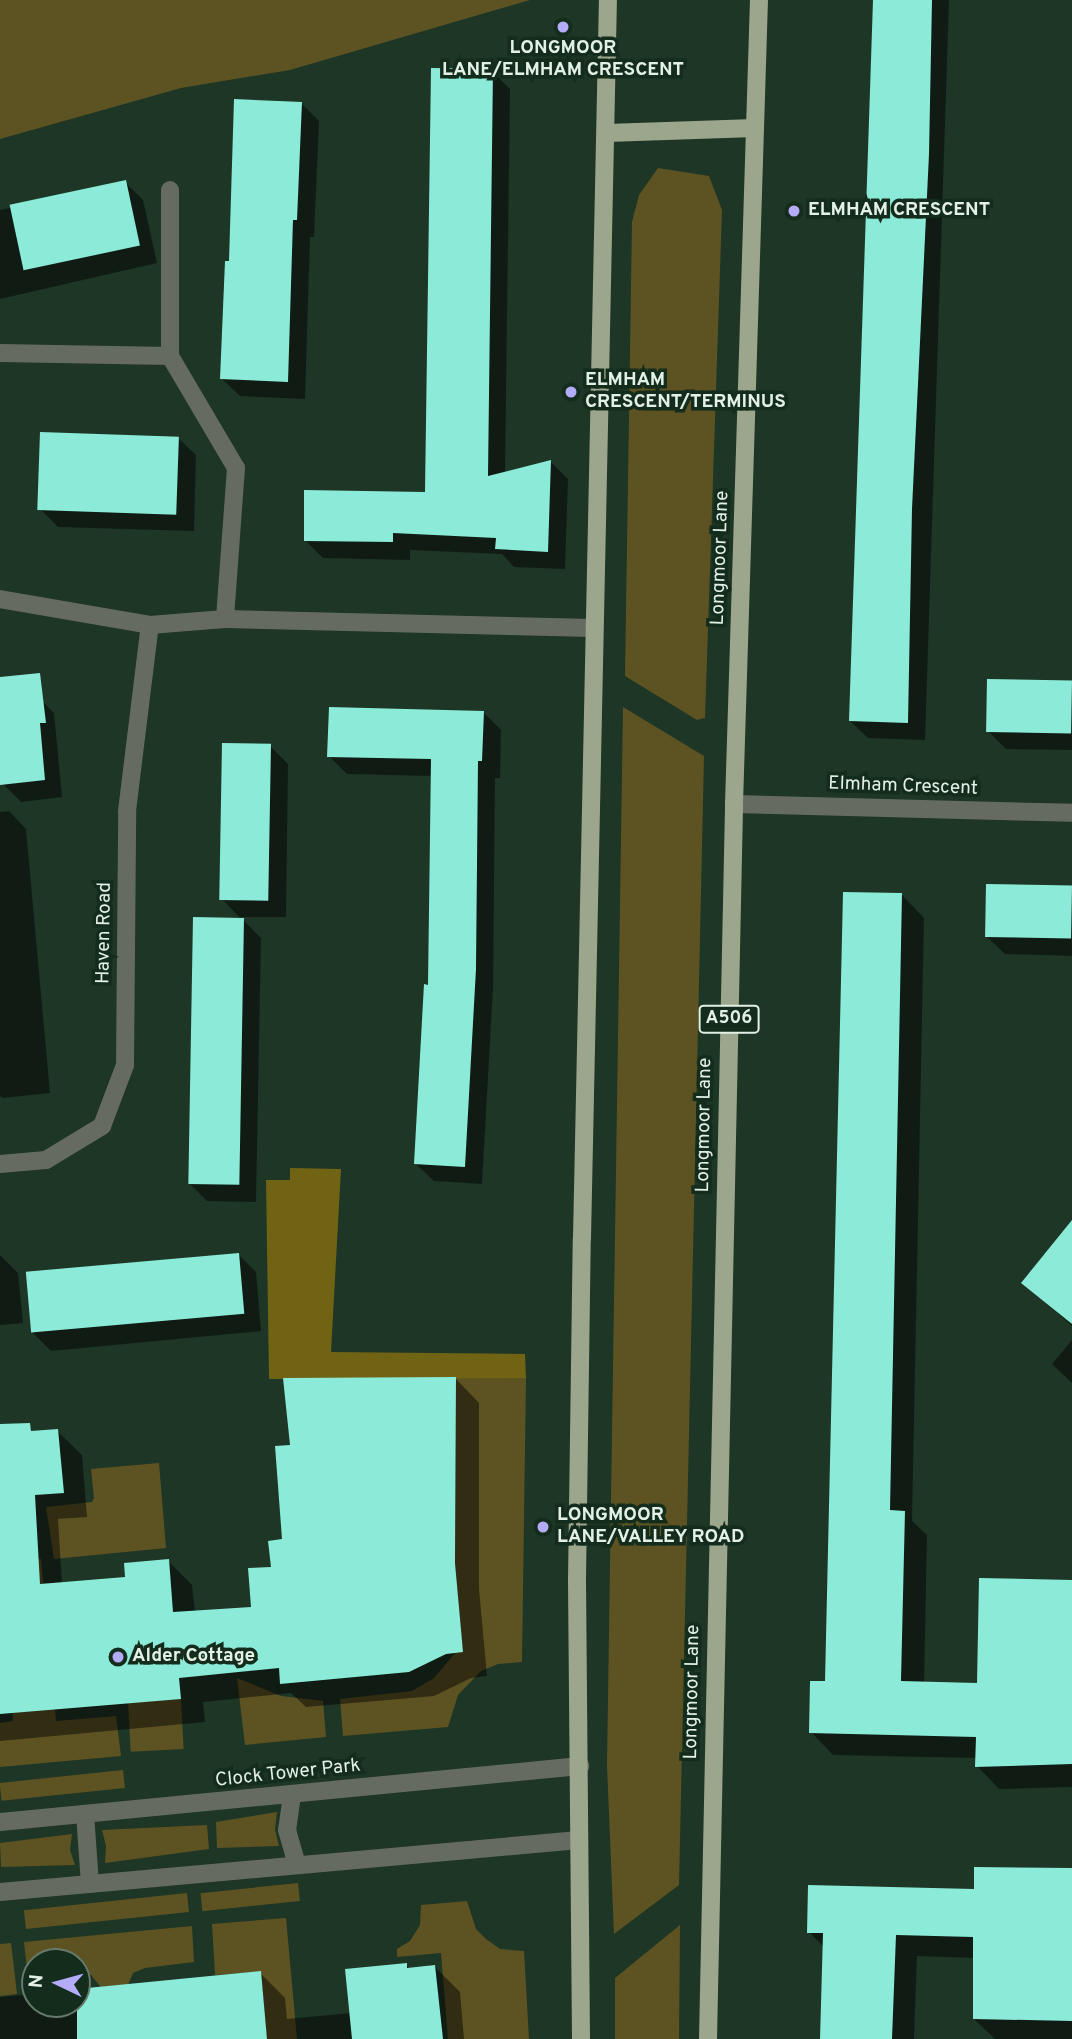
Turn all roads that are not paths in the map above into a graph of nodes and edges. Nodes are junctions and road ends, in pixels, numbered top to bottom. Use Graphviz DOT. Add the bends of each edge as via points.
graph roads {
  1 [pos="608,0"];
  2 [pos="759,0"];
  3 [pos="755,128"];
  4 [pos="607,132"];
  5 [pos="170,190"];
  6 [pos="0,353"];
  7 [pos="170,356"];
  8 [pos="0,599"];
  9 [pos="225,619"];
  10 [pos="150,625"];
  11 [pos="593,628"];
  12 [pos="734,804"];
  13 [pos="1072,813"];
  14 [pos="0,1164"];
  15 [pos="580,1766"];
  16 [pos="292,1795"];
  17 [pos="85,1814"];
  18 [pos="0,1822"];
  19 [pos="579,1840"];
  20 [pos="297,1865"];
  21 [pos="90,1884"];
  22 [pos="0,1892"];
  23 [pos="581,2039"];
  24 [pos="708,2039"];
  1 -- 4 [label="main road"];
  2 -- 3 [label="main road, Longmoor Lane / A506"];
  3 -- 4 [label="main road"];
  3 -- 12 [label="main road, Longmoor Lane / A506"];
  4 -- 11 [label="main road"];
  5 -- 7 [label="street"];
  6 -- 7 [label="street"];
  7 -- 9 [label="street" via="236,468"];
  8 -- 10 [label="street"];
  9 -- 10 [label="street"];
  9 -- 11 [label="street"];
  10 -- 14 [label="street, Haven Road" via="127,811 125,1065 102,1126 46,1160"];
  11 -- 15 [label="main road" via="578,1580"];
  12 -- 13 [label="street, Elmham Crescent"];
  12 -- 24 [label="main road, Longmoor Lane / A506"];
  15 -- 16 [label="street, Clock Tower Park"];
  15 -- 19 [label="main road"];
  16 -- 17 [label="street, Clock Tower Park"];
  16 -- 20 [label="street" via="287,1830"];
  17 -- 18 [label="street, Clock Tower Park"];
  17 -- 21 [label="street"];
  19 -- 20 [label="street"];
  19 -- 23 [label="main road"];
  20 -- 21 [label="street"];
  21 -- 22 [label="street"];
}
